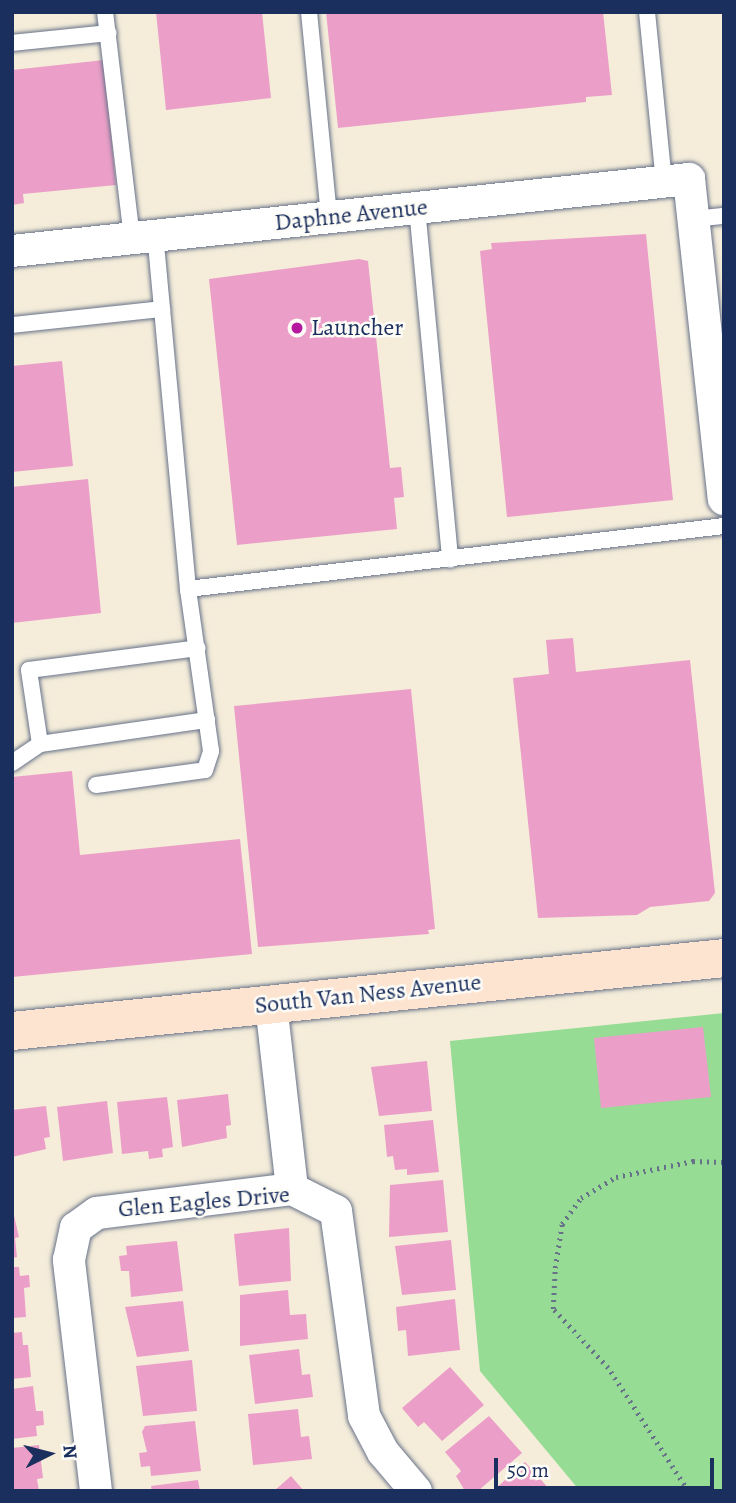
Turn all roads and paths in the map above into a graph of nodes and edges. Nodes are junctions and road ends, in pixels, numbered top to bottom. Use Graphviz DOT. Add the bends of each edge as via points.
graph roads {
  1 [pos="105,12"];
  2 [pos="309,12"];
  3 [pos="647,12"];
  4 [pos="108,33"];
  5 [pos="12,43"];
  6 [pos="677,180"];
  7 [pos="417,208"];
  8 [pos="329,217"];
  9 [pos="709,217"];
  10 [pos="144,237"];
  11 [pos="12,251"];
  12 [pos="162,309"];
  13 [pos="12,326"];
  14 [pos="716,355"];
  15 [pos="724,499"];
  16 [pos="724,527"];
  17 [pos="450,559"];
  18 [pos="188,589"];
  19 [pos="198,648"];
  20 [pos="206,720"];
  21 [pos="40,744"];
  22 [pos="12,763"];
  23 [pos="96,785"];
  24 [pos="724,958"];
  25 [pos="271,1004"];
  26 [pos="12,1031"];
  27 [pos="724,1162"];
  28 [pos="292,1189"];
  29 [pos="96,1491"];
  30 [pos="416,1491"];
  31 [pos="688,1491"];
  1 -- 4 [label="lane"];
  2 -- 8 [label="lane"];
  3 -- 6 [label="lane"];
  4 -- 5 [label="lane"];
  4 -- 10 [label="lane"];
  6 -- 7 [label="street, Daphne Avenue"];
  6 -- 9 [label="street"];
  7 -- 8 [label="street, Daphne Avenue"];
  7 -- 17 [label="lane"];
  8 -- 10 [label="street, Daphne Avenue"];
  9 -- 14 [label="street"];
  10 -- 11 [label="street, Daphne Avenue"];
  10 -- 12 [label="lane"];
  12 -- 13 [label="lane"];
  12 -- 18 [label="lane"];
  14 -- 15 [label="street"];
  16 -- 17 [label="lane"];
  17 -- 18 [label="lane"];
  18 -- 19 [label="lane"];
  19 -- 20 [label="lane"];
  19 -- 21 [label="lane" via="29,670"];
  20 -- 21 [label="lane"];
  20 -- 23 [label="lane" via="211,751 205,770"];
  21 -- 22 [label="lane"];
  24 -- 25 [label="main road, South Van Ness Avenue"];
  25 -- 26 [label="main road, South Van Ness Avenue"];
  25 -- 28 [label="street"];
  27 -- 31 [label="path" via="693,1161 615,1177 582,1198 562,1224 555,1268 553,1309 608,1368"];
  28 -- 29 [label="street, Glen Eagles Drive" via="97,1213 76,1228 69,1260"];
  28 -- 30 [label="street, Glen Eagles Drive" via="336,1211 364,1416 383,1452"];
}
